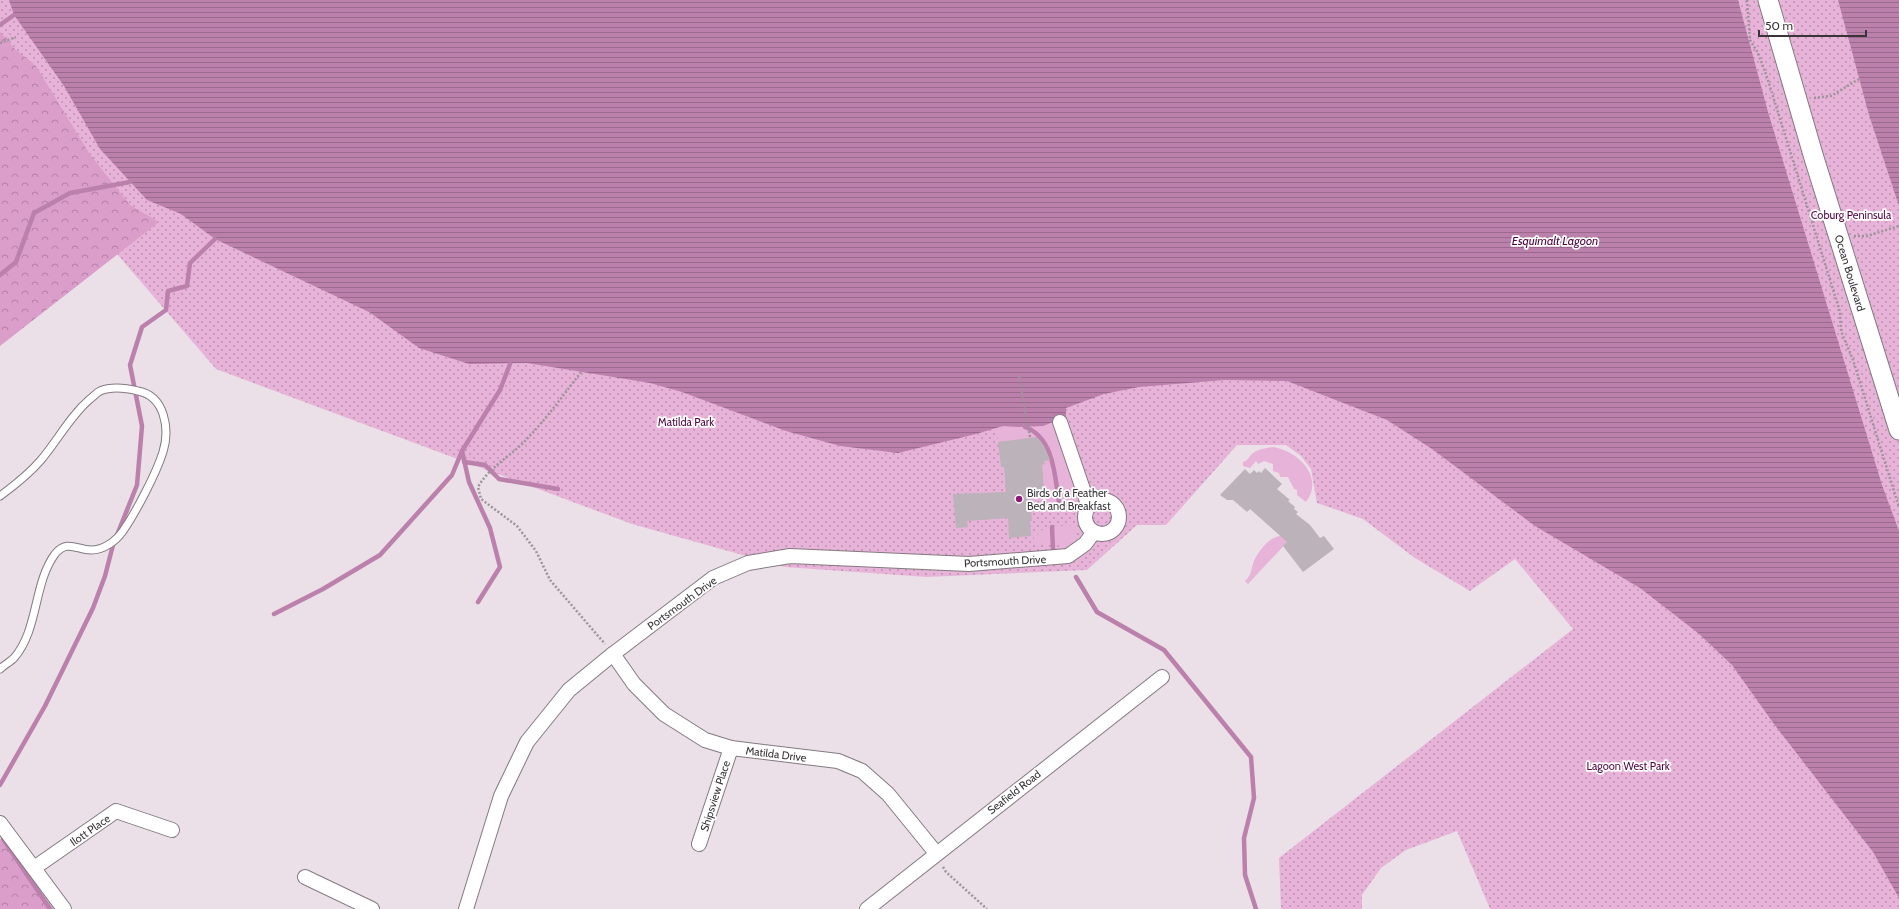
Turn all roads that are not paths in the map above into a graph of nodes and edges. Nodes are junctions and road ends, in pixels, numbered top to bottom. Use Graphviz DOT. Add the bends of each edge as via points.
graph roads {
  1 [pos="1768,0"];
  2 [pos="1060,422"];
  3 [pos="1899,430"];
  4 [pos="0,496"];
  5 [pos="1089,507"];
  6 [pos="1094,532"];
  7 [pos="613,654"];
  8 [pos="0,669"];
  9 [pos="1162,677"];
  10 [pos="731,748"];
  11 [pos="0,823"];
  12 [pos="172,830"];
  13 [pos="699,844"];
  14 [pos="936,853"];
  15 [pos="34,868"];
  16 [pos="305,877"];
  17 [pos="64,909"];
  18 [pos="372,909"];
  19 [pos="466,909"];
  20 [pos="867,909"];
  1 -- 3 [label="street, Ocean Boulevard"];
  2 -- 5 [label="street"];
  4 -- 8 [label="lane" via="20,482 41,460 79,409 99,391 120,387 148,393 158,403 166,423 163,452 123,532 101,549 64,546 56,553 46,571 26,639 14,658"];
  5 -- 6 [label="street" via="1086,521"];
  5 -- 6 [label="street" via="1104,500 1112,504 1118,516 1117,524 1111,531 1103,534"];
  6 -- 7 [label="street, Portsmouth Drive" via="1084,544 1068,556 1036,560 969,564 790,556 748,563 712,578"];
  7 -- 10 [label="street, Matilda Drive" via="634,684 664,714 705,740"];
  7 -- 19 [label="street, Portsmouth Drive" via="569,690 528,742 501,796"];
  9 -- 14 [label="street, Seafield Road"];
  10 -- 13 [label="street, Shipsview Place"];
  10 -- 14 [label="street, Matilda Drive" via="838,761 862,772 888,794"];
  11 -- 15 [label="street"];
  12 -- 15 [label="street, Ilott Place" via="116,811"];
  14 -- 20 [label="street, Seafield Road"];
  15 -- 17 [label="street"];
  16 -- 18 [label="street"];
}
